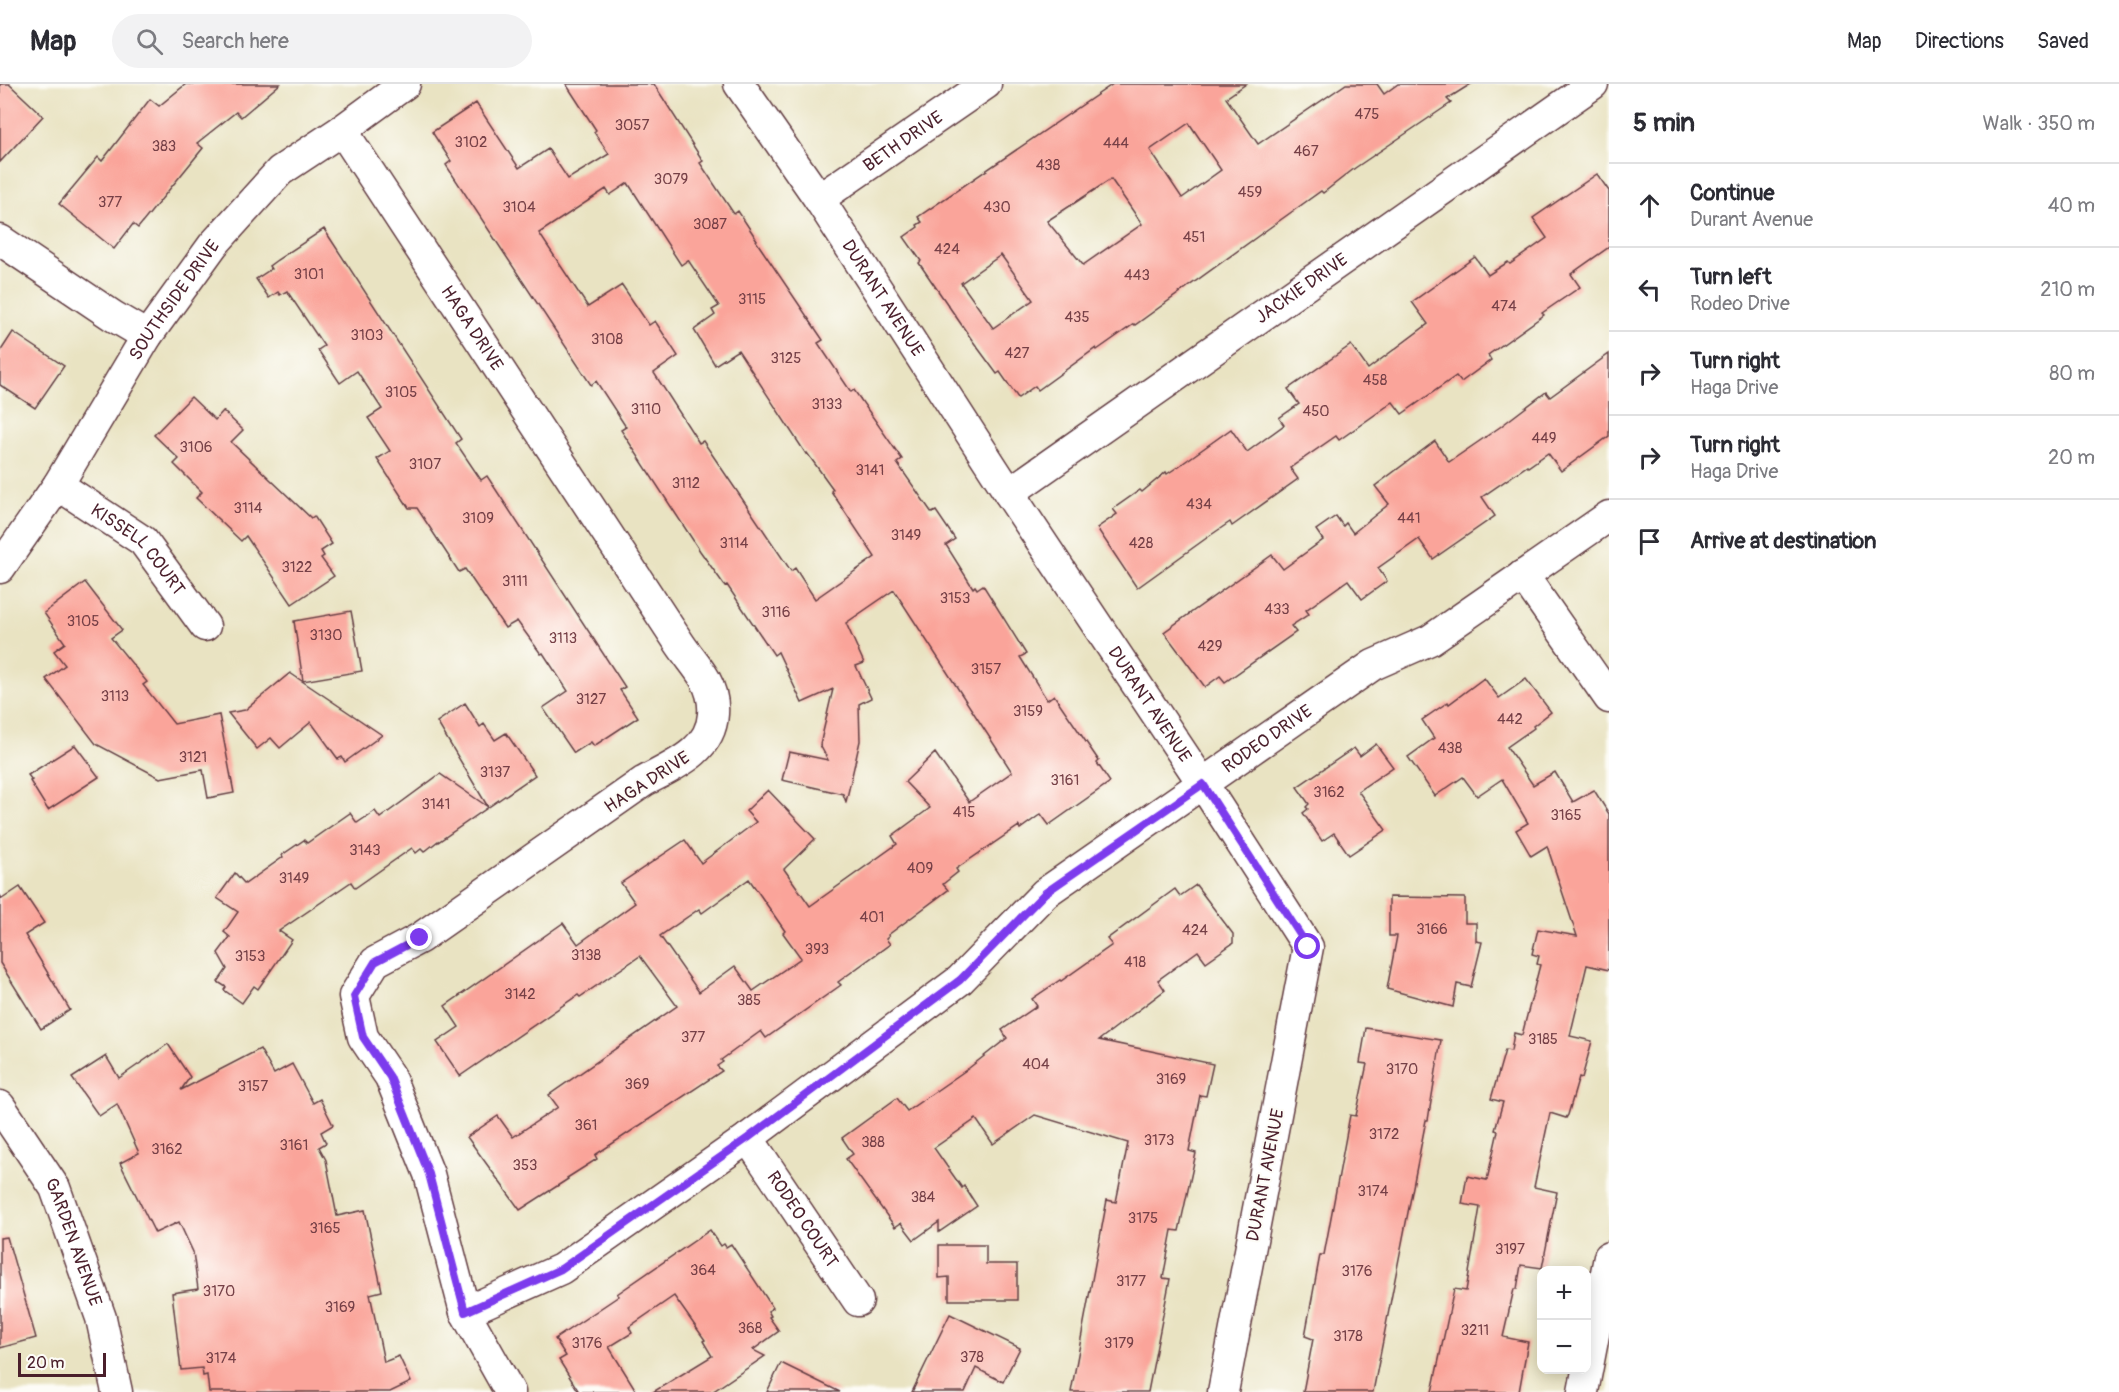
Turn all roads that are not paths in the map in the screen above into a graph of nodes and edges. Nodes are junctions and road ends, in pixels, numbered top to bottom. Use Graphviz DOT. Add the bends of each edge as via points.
graph roads {
  1 [pos="405,84"];
  2 [pos="739,84"];
  3 [pos="986,84"];
  4 [pos="1593,84"];
  5 [pos="342,130"];
  6 [pos="819,199"];
  7 [pos="0,240"];
  8 [pos="147,336"];
  9 [pos="58,485"];
  10 [pos="1009,493"];
  11 [pos="1609,516"];
  12 [pos="0,568"];
  13 [pos="1523,575"];
  14 [pos="205,626"];
  15 [pos="1609,698"];
  16 [pos="1203,784"];
  17 [pos="0,1106"];
  18 [pos="748,1138"];
  19 [pos="1609,1257"];
  20 [pos="858,1301"];
  21 [pos="465,1312"];
  22 [pos="1601,1336"];
  23 [pos="117,1392"];
  24 [pos="510,1392"];
  25 [pos="1223,1392"];
  26 [pos="1583,1392"];
  1 -- 5 [label="street, SOUTHSIDE DRIVE"];
  2 -- 6 [label="street, DURANT AVENUE"];
  3 -- 6 [label="street, BETH DRIVE"];
  4 -- 10 [label="street, JACKIE DRIVE"];
  5 -- 8 [label="street, SOUTHSIDE DRIVE" via="280,171 213,245"];
  5 -- 21 [label="street, HAGA DRIVE" via="705,680 714,702 713,726 702,747 644,782 420,938 375,962 354,996 363,1037 390,1077 429,1174"];
  6 -- 10 [label="street, DURANT AVENUE"];
  7 -- 8 [label="street"];
  8 -- 9 [label="street, SOUTHSIDE DRIVE"];
  9 -- 12 [label="street, SOUTHSIDE DRIVE"];
  9 -- 14 [label="street, KISSELL COURT" via="143,541"];
  10 -- 16 [label="street, DURANT AVENUE"];
  11 -- 13 [label="street, RODEO DRIVE"];
  13 -- 15 [label="street"];
  13 -- 16 [label="street, RODEO DRIVE" via="1430,640 1373,665"];
  16 -- 18 [label="street, RODEO DRIVE" via="1045,893 960,980"];
  16 -- 25 [label="street, DURANT AVENUE" via="1308,947"];
  17 -- 23 [label="street, GARDEN AVENUE" via="55,1188 101,1318"];
  18 -- 20 [label="street, RODEO COURT"];
  18 -- 21 [label="street, RODEO DRIVE" via="561,1269"];
  19 -- 22 [label="street"];
  21 -- 24 [label="street, HAGA DRIVE"];
  22 -- 26 [label="street"];
}
